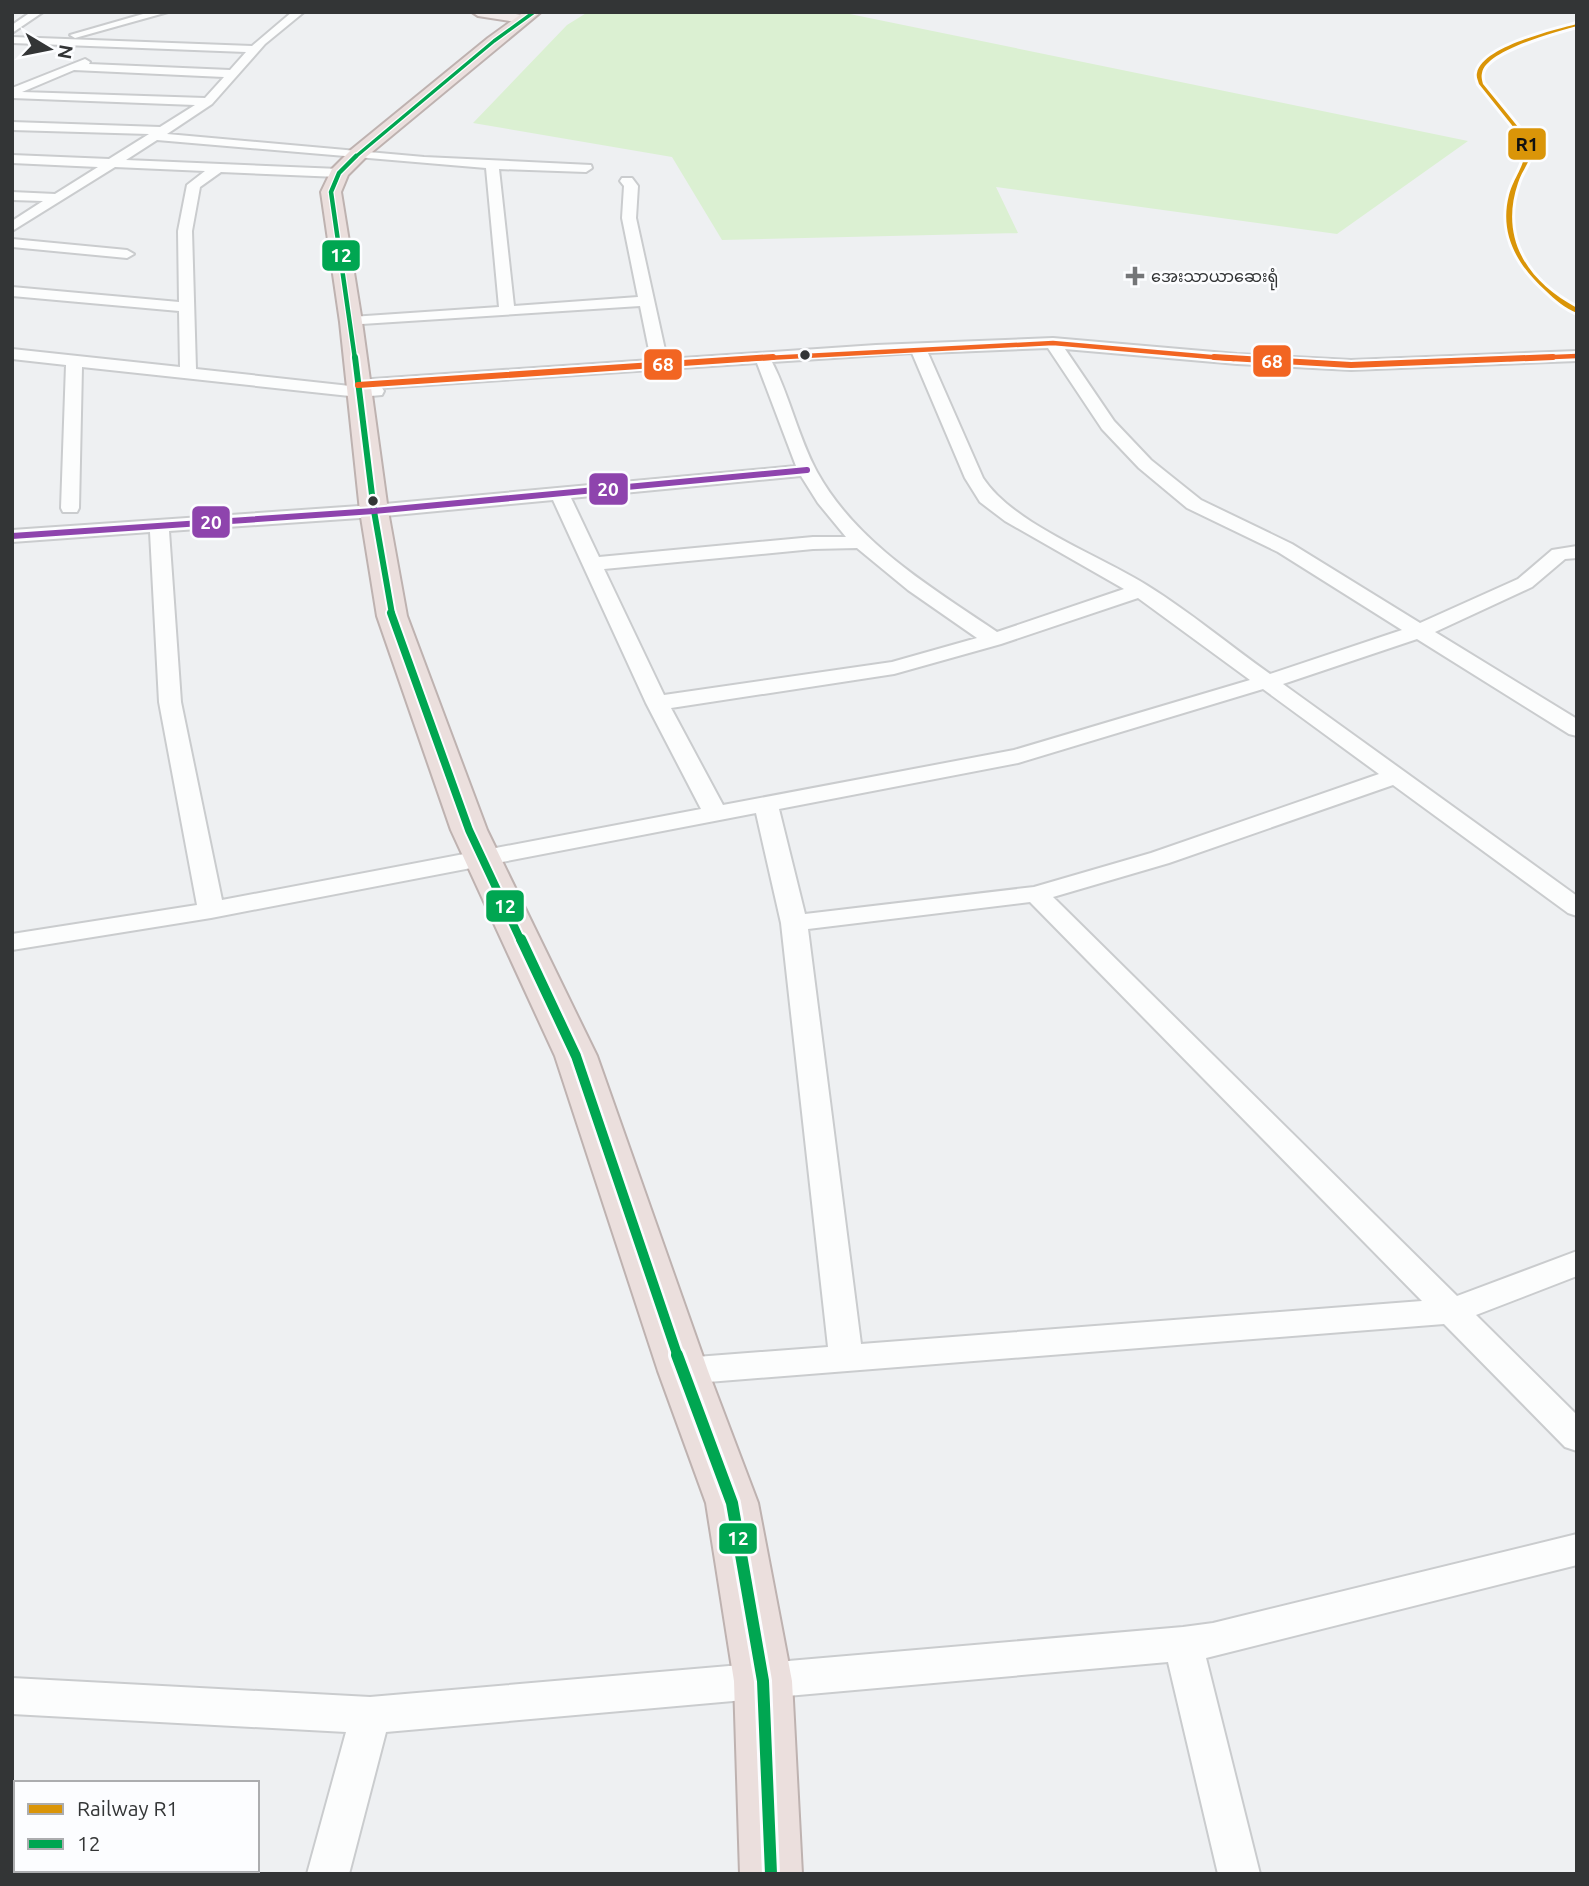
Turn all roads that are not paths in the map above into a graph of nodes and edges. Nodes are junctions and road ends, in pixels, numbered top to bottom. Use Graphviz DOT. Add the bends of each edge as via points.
graph roads {
  1 [pos="163,12"];
  2 [pos="299,12"];
  3 [pos="478,12"];
  4 [pos="12,13"];
  5 [pos="37,13"];
  6 [pos="528,16"];
  7 [pos="12,30"];
  8 [pos="12,40"];
  9 [pos="47,42"];
  10 [pos="140,44"];
  11 [pos="254,49"];
  12 [pos="12,52"];
  13 [pos="70,66"];
  14 [pos="234,74"];
  15 [pos="12,93"];
  16 [pos="208,102"];
  17 [pos="12,126"];
  18 [pos="157,134"];
  19 [pos="12,159"];
  20 [pos="114,162"];
  21 [pos="348,164"];
  22 [pos="219,167"];
  23 [pos="492,167"];
  24 [pos="586,168"];
  25 [pos="626,181"];
  26 [pos="12,195"];
  27 [pos="58,198"];
  28 [pos="12,227"];
  29 [pos="12,243"];
  30 [pos="127,254"];
  31 [pos="12,291"];
  32 [pos="645,300"];
  33 [pos="187,307"];
  34 [pos="507,309"];
  35 [pos="351,322"];
  36 [pos="1053,343"];
  37 [pos="918,349"];
  38 [pos="12,354"];
  39 [pos="1577,356"];
  40 [pos="74,361"];
  41 [pos="764,361"];
  42 [pos="660,365"];
  43 [pos="188,373"];
  44 [pos="359,389"];
  45 [pos="807,470"];
  46 [pos="559,494"];
  47 [pos="70,508"];
  48 [pos="374,511"];
  49 [pos="159,526"];
  50 [pos="12,536"];
  51 [pos="861,542"];
  52 [pos="1577,552"];
  53 [pos="592,564"];
  54 [pos="1140,590"];
  55 [pos="1419,631"];
  56 [pos="994,640"];
  57 [pos="1266,682"];
  58 [pos="657,703"];
  59 [pos="1571,719"];
  60 [pos="1396,776"];
  61 [pos="766,806"];
  62 [pos="716,815"];
  63 [pos="482,858"];
  64 [pos="1036,894"];
  65 [pos="1577,908"];
  66 [pos="211,910"];
  67 [pos="794,923"];
  68 [pos="12,942"];
  69 [pos="1577,1263"];
  70 [pos="1451,1311"];
  71 [pos="846,1358"];
  72 [pos="683,1371"];
  73 [pos="1577,1437"];
  74 [pos="1577,1549"];
  75 [pos="1183,1644"];
  76 [pos="762,1681"];
  77 [pos="12,1696"];
  78 [pos="370,1715"];
  79 [pos="328,1874"];
  80 [pos="771,1874"];
  81 [pos="1239,1874"];
  1 -- 9 [label="street"];
  2 -- 11 [label="street"];
  3 -- 6 [label="main road"];
  4 -- 5 [label="street"];
  5 -- 7 [label="street"];
  6 -- 21 [label="highway"];
  8 -- 9 [label="street"];
  9 -- 10 [label="street"];
  9 -- 12 [label="street"];
  10 -- 11 [label="street"];
  10 -- 13 [label="street"];
  11 -- 14 [label="street"];
  13 -- 14 [label="street"];
  13 -- 15 [label="street"];
  14 -- 16 [label="street"];
  15 -- 16 [label="street"];
  16 -- 18 [label="street"];
  17 -- 18 [label="street"];
  18 -- 20 [label="street"];
  18 -- 21 [label="street"];
  19 -- 20 [label="street"];
  20 -- 22 [label="street"];
  20 -- 27 [label="street"];
  21 -- 22 [label="street"];
  21 -- 23 [label="street"];
  21 -- 35 [label="highway" via="331,192"];
  22 -- 33 [label="street" via="194,185 185,231"];
  23 -- 24 [label="street"];
  23 -- 34 [label="street"];
  25 -- 32 [label="street" via="631,186 629,218"];
  26 -- 27 [label="street"];
  27 -- 28 [label="street"];
  29 -- 30 [label="street"];
  31 -- 33 [label="street"];
  32 -- 34 [label="street"];
  32 -- 42 [label="street"];
  33 -- 43 [label="street"];
  34 -- 35 [label="street"];
  35 -- 44 [label="highway"];
  36 -- 37 [label="street"];
  36 -- 39 [label="street" via="1351,365"];
  36 -- 55 [label="street" via="1108,425 1145,464 1194,504 1285,548"];
  37 -- 41 [label="street" via="881,358"];
  37 -- 54 [label="street" via="987,498"];
  38 -- 40 [label="street"];
  40 -- 43 [label="street"];
  40 -- 47 [label="street"];
  41 -- 42 [label="street"];
  41 -- 44 [label="street"];
  41 -- 45 [label="street"];
  42 -- 44 [label="street"];
  43 -- 44 [label="street"];
  44 -- 48 [label="highway"];
  45 -- 46 [label="street"];
  45 -- 51 [label="street" via="831,512"];
  46 -- 48 [label="street"];
  46 -- 53 [label="street"];
  48 -- 49 [label="street"];
  48 -- 63 [label="highway" via="392,616"];
  49 -- 50 [label="street"];
  49 -- 66 [label="street" via="170,702"];
  51 -- 53 [label="street"];
  51 -- 56 [label="street" via="878,559"];
  52 -- 55 [label="street" via="1559,554 1525,583"];
  53 -- 58 [label="street"];
  54 -- 56 [label="street"];
  54 -- 57 [label="street"];
  55 -- 57 [label="street"];
  55 -- 59 [label="street"];
  56 -- 58 [label="street" via="894,668"];
  57 -- 60 [label="street"];
  57 -- 61 [label="street" via="1018,756"];
  58 -- 62 [label="street"];
  60 -- 64 [label="street" via="1160,858"];
  60 -- 65 [label="street"];
  61 -- 62 [label="street"];
  61 -- 67 [label="street"];
  62 -- 63 [label="street"];
  63 -- 66 [label="street"];
  63 -- 72 [label="highway" via="576,1056"];
  64 -- 67 [label="street"];
  64 -- 70 [label="street"];
  66 -- 68 [label="street"];
  67 -- 71 [label="street"];
  69 -- 70 [label="street"];
  70 -- 71 [label="street"];
  70 -- 73 [label="street"];
  71 -- 72 [label="street"];
  72 -- 76 [label="highway" via="732,1503"];
  74 -- 75 [label="street"];
  75 -- 76 [label="street"];
  75 -- 81 [label="street"];
  76 -- 78 [label="street"];
  76 -- 80 [label="highway"];
  77 -- 78 [label="street"];
  78 -- 79 [label="street"];
}
